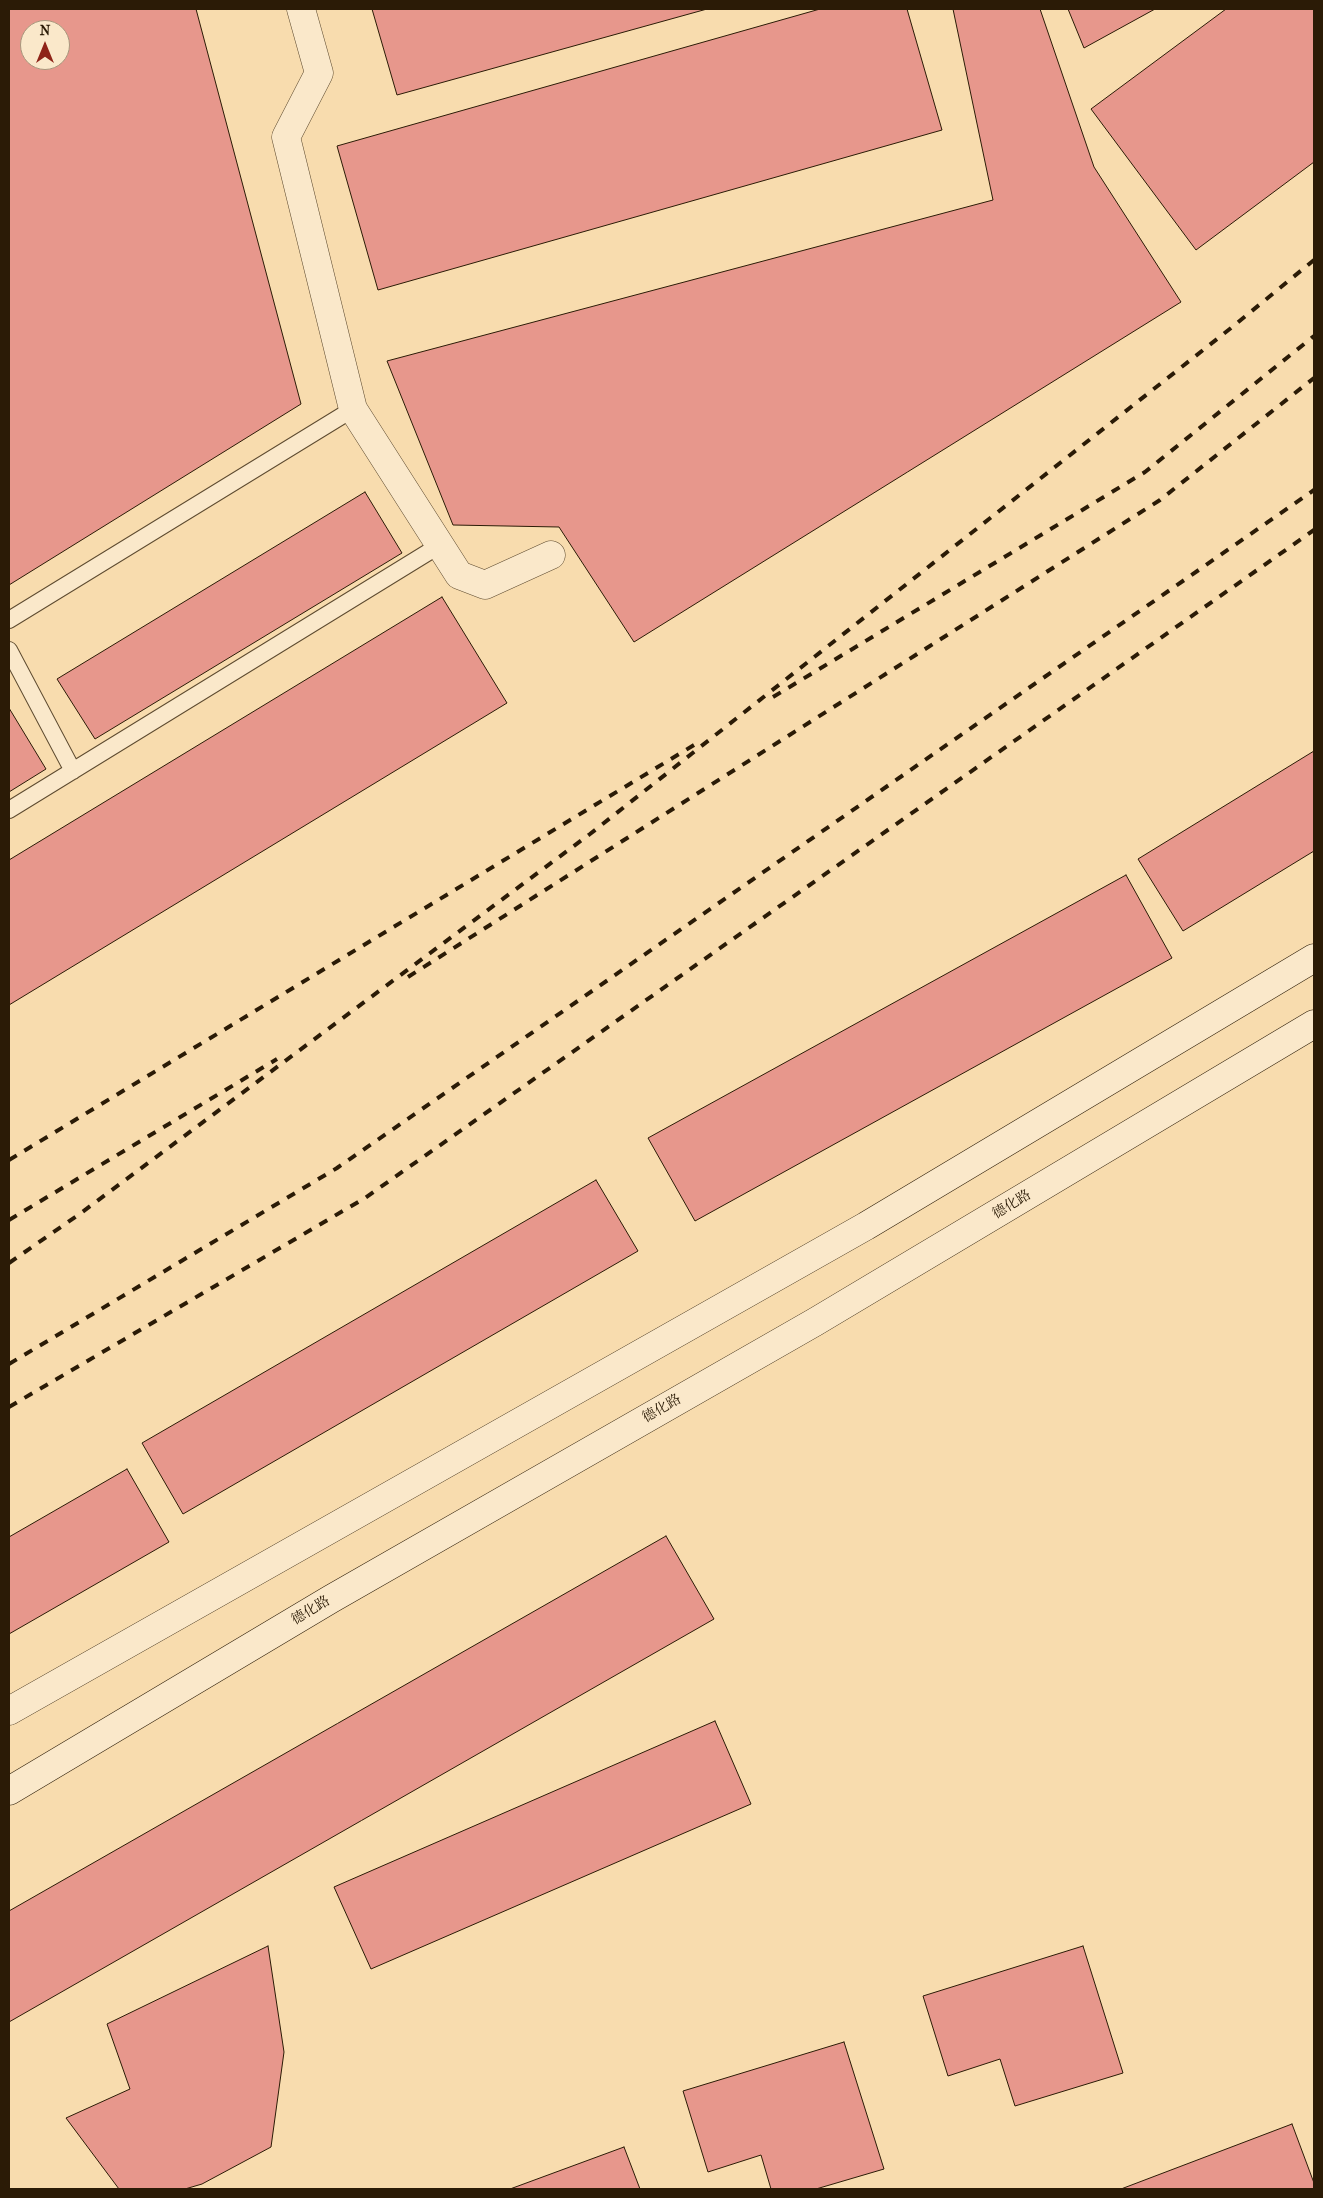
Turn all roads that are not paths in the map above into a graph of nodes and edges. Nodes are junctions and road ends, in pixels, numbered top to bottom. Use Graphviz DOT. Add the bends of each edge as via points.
graph roads {
  1 [pos="301,9"];
  2 [pos="353,409"];
  3 [pos="440,544"];
  4 [pos="551,555"];
  5 [pos="9,620"];
  6 [pos="9,650"];
  7 [pos="73,770"];
  8 [pos="9,810"];
  9 [pos="1314,958"];
  10 [pos="1314,1024"];
  11 [pos="9,1712"];
  12 [pos="9,1791"];
  1 -- 2 [label="main road" via="319,73 286,137"];
  2 -- 3 [label="main road"];
  2 -- 5 [label="lane"];
  3 -- 4 [label="main road" via="459,574 485,585"];
  3 -- 7 [label="lane"];
  6 -- 7 [label="lane"];
  7 -- 8 [label="lane"];
  9 -- 11 [label="main road" via="866,1226"];
  10 -- 12 [label="main road, 德化路" via="815,1322 331,1599"];
}
